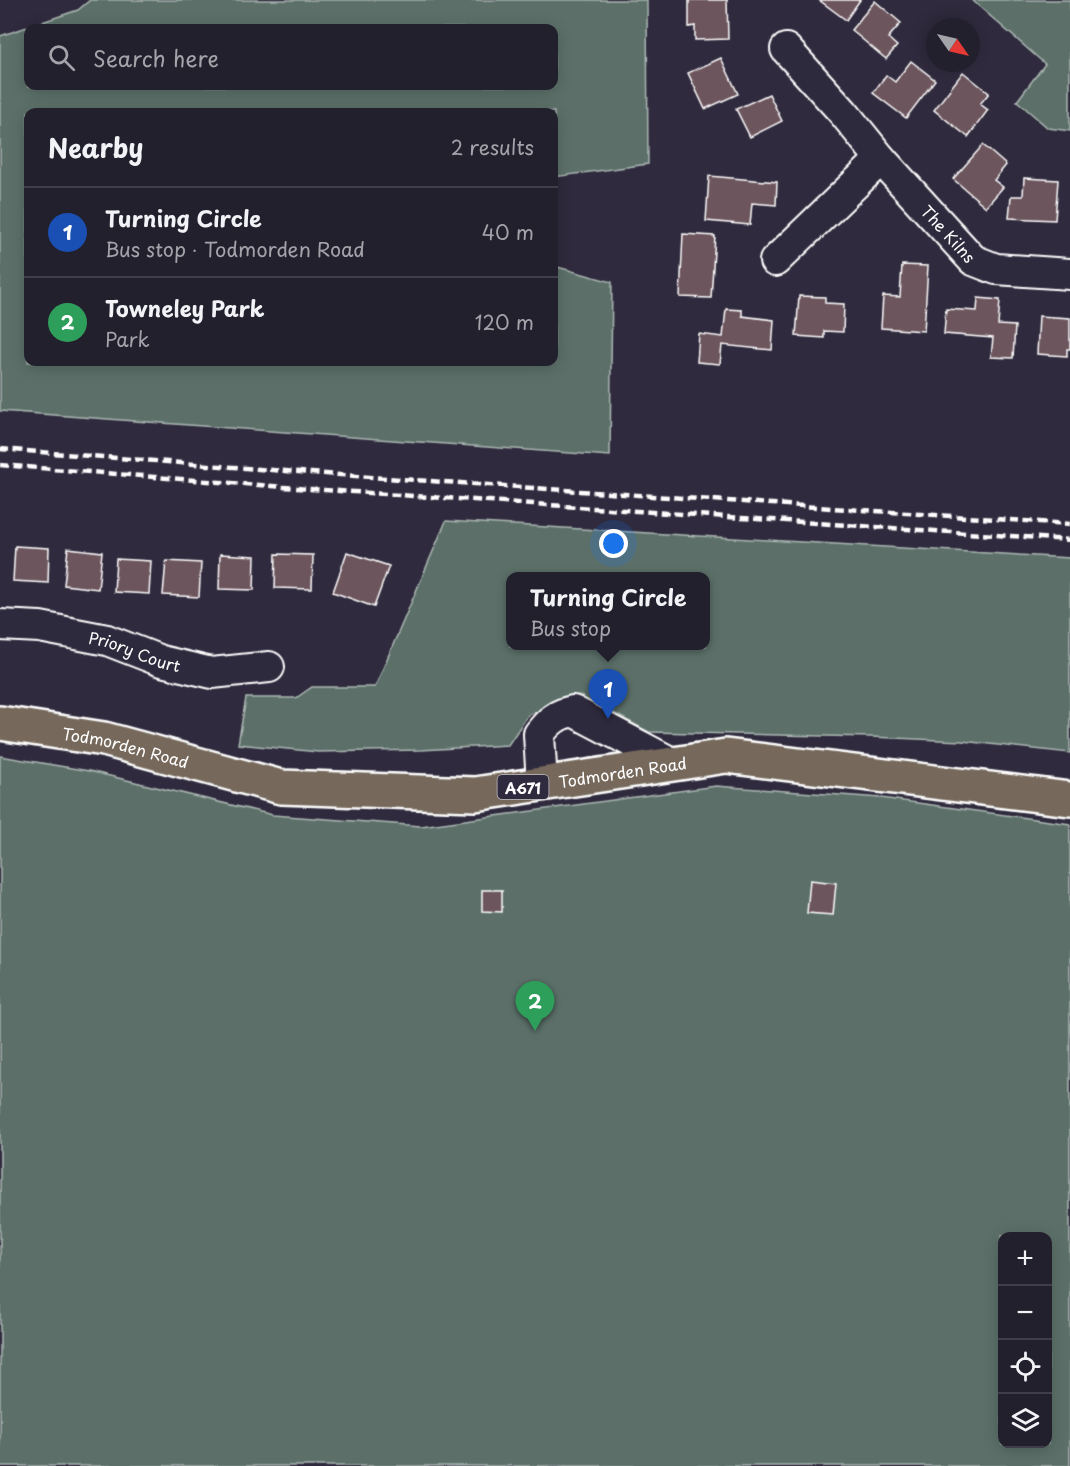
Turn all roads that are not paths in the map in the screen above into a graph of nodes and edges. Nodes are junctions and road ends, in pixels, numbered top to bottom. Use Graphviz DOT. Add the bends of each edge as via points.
graph roads {
  1 [pos="786,49"];
  2 [pos="881,159"];
  3 [pos="775,261"];
  4 [pos="1070,274"];
  5 [pos="0,625"];
  6 [pos="269,667"];
  7 [pos="0,723"];
  8 [pos="674,764"];
  9 [pos="542,784"];
  10 [pos="1070,799"];
  1 -- 2 [label="street, The Kilns"];
  2 -- 3 [label="street"];
  2 -- 4 [label="street, The Kilns" via="973,260 996,269"];
  5 -- 6 [label="street, Priory Court" via="40,627 107,640 161,661 212,673"];
  7 -- 9 [label="highway, Todmorden Road / A671" via="104,739 281,788 475,794"];
  8 -- 9 [label="highway, Todmorden Road / A671"];
  8 -- 9 [label="street" via="573,711 561,713 539,734"];
  8 -- 10 [label="highway, Todmorden Road / A671" via="726,756"];
}
